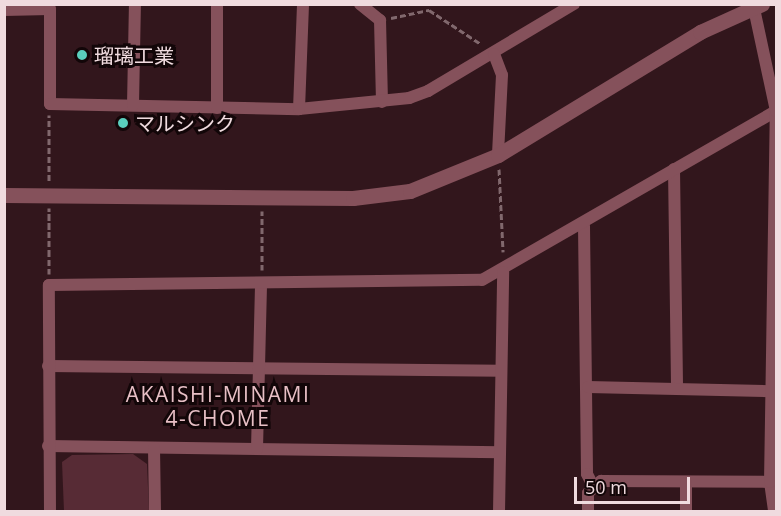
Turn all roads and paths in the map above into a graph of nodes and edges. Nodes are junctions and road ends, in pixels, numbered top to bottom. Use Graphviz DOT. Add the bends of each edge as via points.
graph roads {
  1 [pos="135,4"];
  2 [pos="217,4"];
  3 [pos="303,4"];
  4 [pos="360,4"];
  5 [pos="574,4"];
  6 [pos="756,5"];
  7 [pos="4,10"];
  8 [pos="380,20"];
  9 [pos="494,54"];
  10 [pos="382,102"];
  11 [pos="133,105"];
  12 [pos="217,108"];
  13 [pos="299,109"];
  14 [pos="776,111"];
  15 [pos="498,155"];
  16 [pos="674,169"];
  17 [pos="4,195"];
  18 [pos="263,197"];
  19 [pos="584,226"];
  20 [pos="503,272"];
  21 [pos="261,285"];
  22 [pos="48,366"];
  23 [pos="259,369"];
  24 [pos="501,371"];
  25 [pos="588,387"];
  26 [pos="677,389"];
  27 [pos="770,391"];
  28 [pos="48,446"];
  29 [pos="154,447"];
  30 [pos="257,449"];
  31 [pos="500,452"];
  32 [pos="770,482"];
  33 [pos="686,483"];
  34 [pos="592,484"];
  35 [pos="50,512"];
  36 [pos="155,512"];
  37 [pos="499,512"];
  38 [pos="588,512"];
  39 [pos="686,512"];
  40 [pos="774,512"];
  1 -- 11 [label="street"];
  2 -- 12 [label="street"];
  3 -- 13 [label="street"];
  4 -- 8 [label="street"];
  5 -- 9 [label="street"];
  6 -- 14 [label="street"];
  6 -- 15 [label="street" via="700,32"];
  7 -- 11 [label="street" via="50,9 50,104"];
  8 -- 9 [label="path" via="429,10"];
  8 -- 10 [label="street"];
  9 -- 10 [label="street" via="428,91"];
  9 -- 15 [label="street" via="502,75"];
  10 -- 13 [label="street"];
  11 -- 12 [label="street"];
  12 -- 13 [label="street"];
  14 -- 16 [label="street"];
  14 -- 27 [label="street"];
  15 -- 18 [label="street" via="410,191 353,198"];
  15 -- 20 [label="path"];
  16 -- 19 [label="street"];
  16 -- 26 [label="street"];
  17 -- 18 [label="street"];
  18 -- 21 [label="path"];
  19 -- 20 [label="street"];
  19 -- 25 [label="street"];
  20 -- 21 [label="street" via="482,280 425,284"];
  20 -- 24 [label="street"];
  21 -- 22 [label="street" via="49,285"];
  21 -- 23 [label="street"];
  22 -- 23 [label="street"];
  22 -- 28 [label="street"];
  23 -- 24 [label="street"];
  23 -- 30 [label="street"];
  24 -- 31 [label="street"];
  25 -- 26 [label="street"];
  25 -- 34 [label="street" via="587,474"];
  26 -- 27 [label="street"];
  27 -- 32 [label="street"];
  28 -- 29 [label="street"];
  28 -- 35 [label="street"];
  29 -- 30 [label="street"];
  29 -- 36 [label="street"];
  30 -- 31 [label="street"];
  31 -- 37 [label="street"];
  32 -- 33 [label="street"];
  32 -- 40 [label="street"];
  33 -- 34 [label="street"];
  33 -- 39 [label="street"];
  34 -- 38 [label="street"];
}
